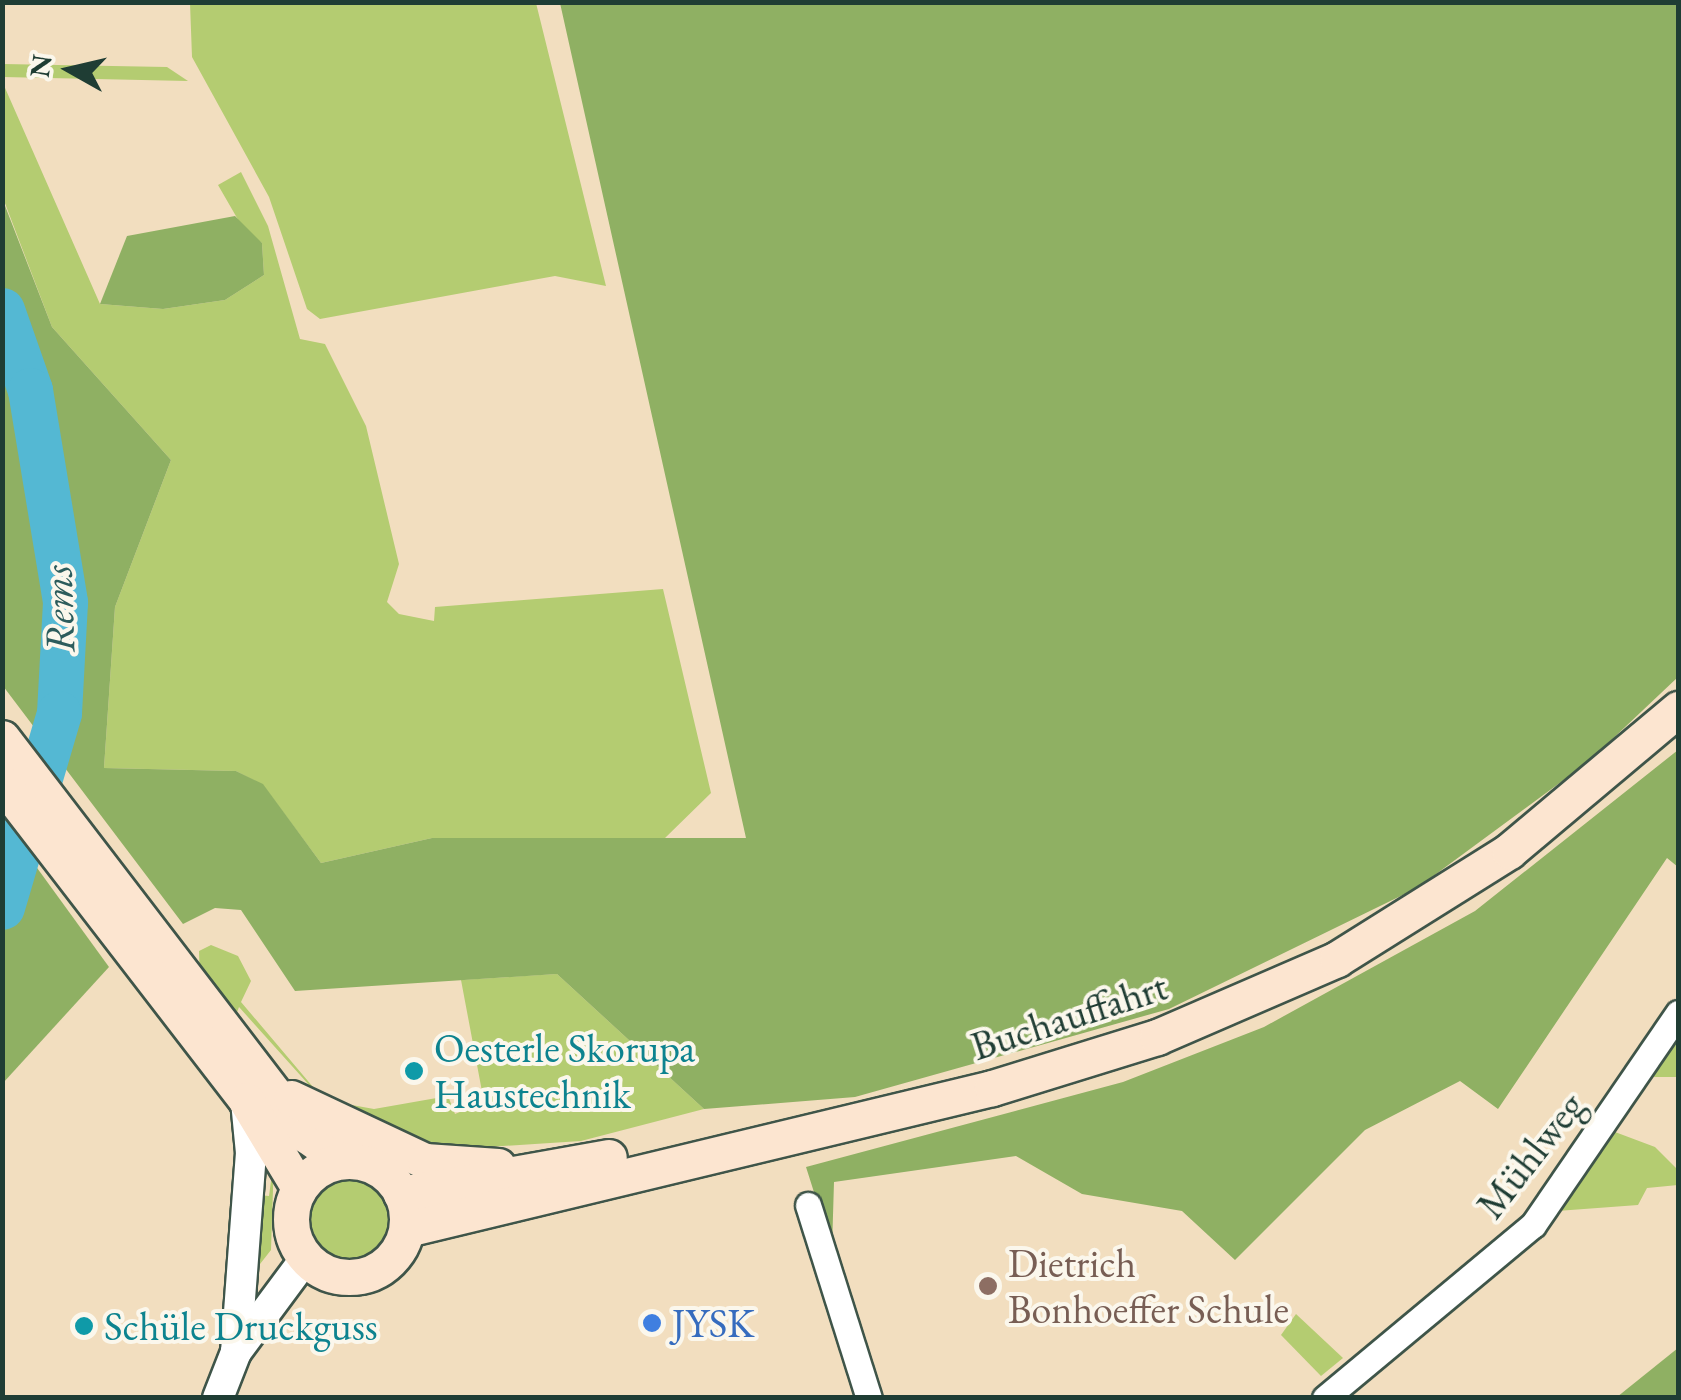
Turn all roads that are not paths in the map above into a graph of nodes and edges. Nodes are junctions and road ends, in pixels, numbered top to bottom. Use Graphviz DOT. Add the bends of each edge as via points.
graph roads {
  1 [pos="1678,709"];
  2 [pos="2,738"];
  3 [pos="2,783"];
  4 [pos="1678,1013"];
  5 [pos="255,1090"];
  6 [pos="753,1139"];
  7 [pos="344,1161"];
  8 [pos="559,1165"];
  9 [pos="299,1188"];
  10 [pos="401,1194"];
  11 [pos="808,1205"];
  12 [pos="407,1229"];
  13 [pos="305,1259"];
  14 [pos="236,1352"];
  15 [pos="218,1398"];
  16 [pos="869,1398"];
  17 [pos="1325,1398"];
  1 -- 6 [label="main road, Buchauffahrt" via="1509,851 1337,958 1158,1037 823,1127"];
  2 -- 5 [label="main road"];
  3 -- 5 [label="main road" via="79,885"];
  4 -- 17 [label="street, Mühlweg" via="1533,1225"];
  5 -- 7 [label="main road"];
  5 -- 8 [label="main road" via="425,1161"];
  5 -- 9 [label="main road"];
  5 -- 14 [label="street"];
  6 -- 8 [label="main road"];
  6 -- 12 [label="main road"];
  7 -- 9 [label="main road"];
  7 -- 10 [label="main road" via="378,1168"];
  8 -- 10 [label="main road"];
  9 -- 13 [label="main road" via="290,1224"];
  10 -- 12 [label="main road"];
  11 -- 16 [label="street"];
  12 -- 13 [label="main road" via="392,1259 364,1276 332,1276"];
  13 -- 14 [label="street"];
  14 -- 15 [label="street"];
}
